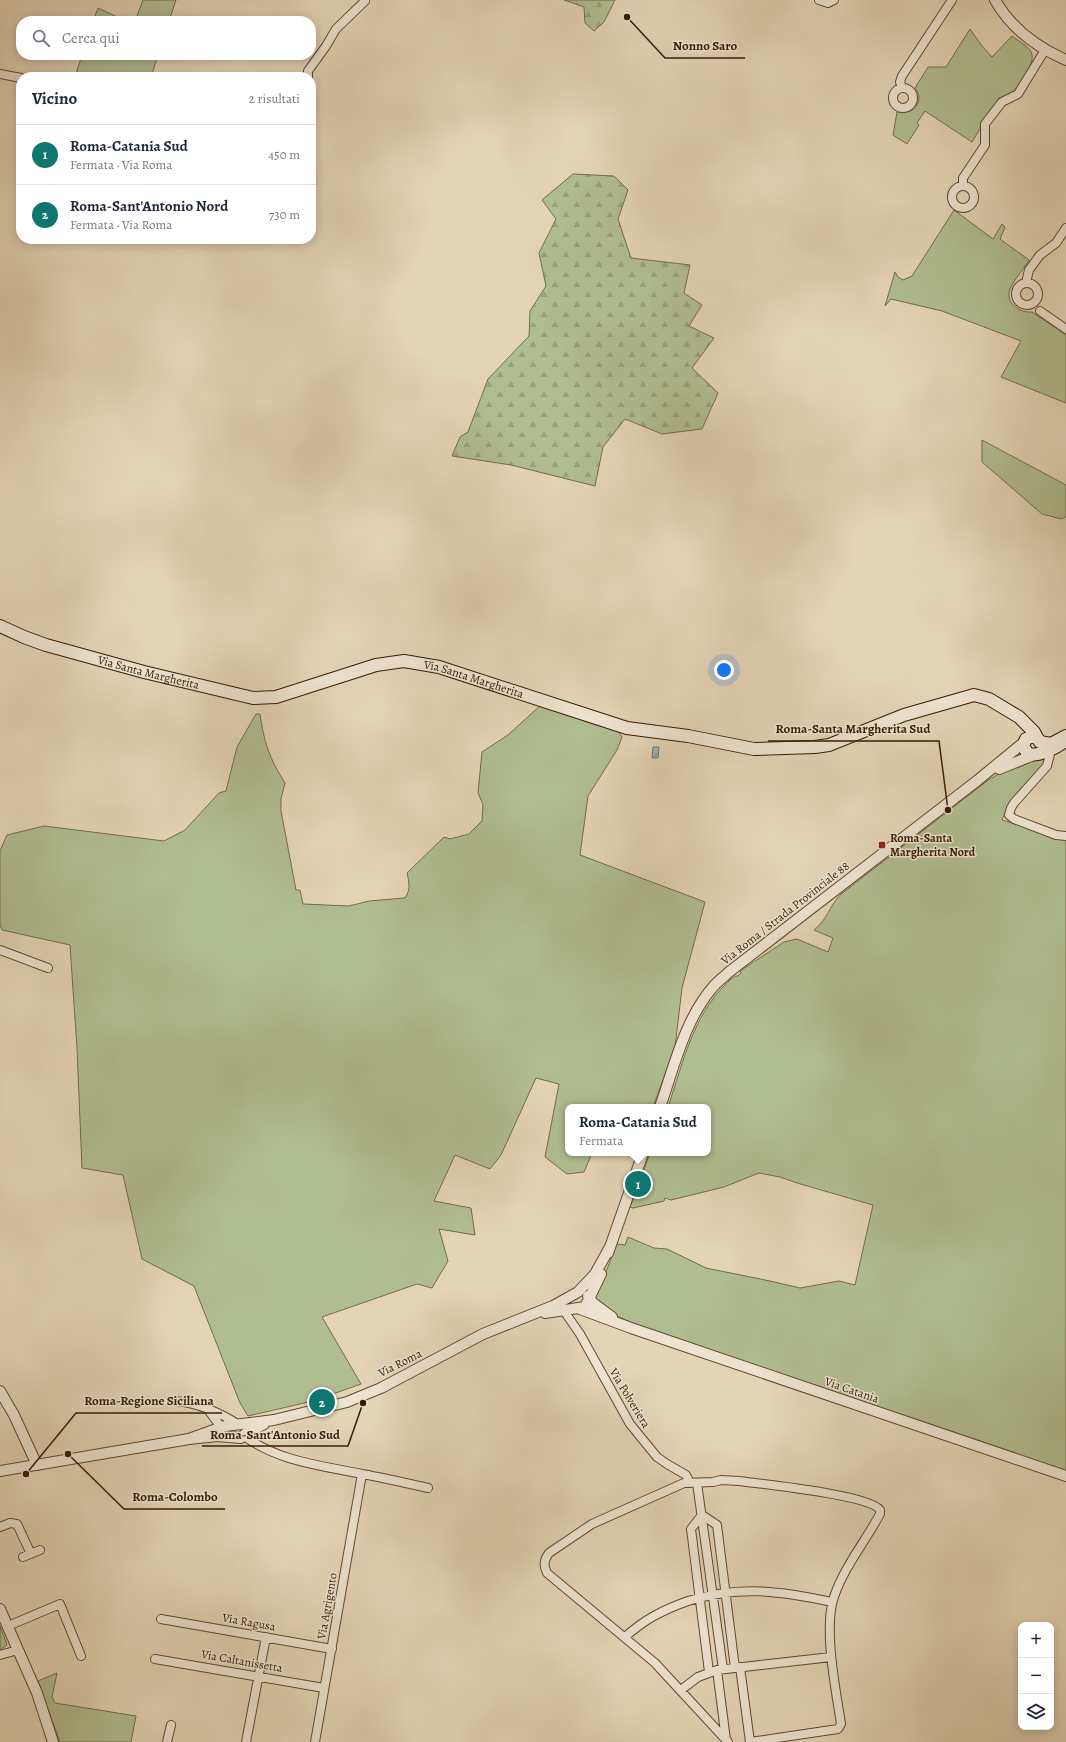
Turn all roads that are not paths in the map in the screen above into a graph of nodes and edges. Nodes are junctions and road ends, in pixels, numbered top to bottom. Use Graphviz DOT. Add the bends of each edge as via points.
graph roads {
  1 [pos="819,0"];
  2 [pos="834,0"];
  3 [pos="952,0"];
  4 [pos="994,0"];
  5 [pos="365,1"];
  6 [pos="1045,50"];
  7 [pos="316,60"];
  8 [pos="316,60"];
  9 [pos="1066,60"];
  10 [pos="308,72"];
  11 [pos="0,74"];
  12 [pos="16,77"];
  13 [pos="902,88"];
  14 [pos="963,186"];
  15 [pos="1066,228"];
  16 [pos="1026,283"];
  17 [pos="1040,311"];
  18 [pos="1066,329"];
  19 [pos="0,626"];
  20 [pos="1009,711"];
  21 [pos="1066,736"];
  22 [pos="1066,740"];
  23 [pos="1024,743"];
  24 [pos="1037,747"];
  25 [pos="1051,750"];
  26 [pos="978,780"];
  27 [pos="1066,836"];
  28 [pos="0,950"];
  29 [pos="48,968"];
  30 [pos="661,1104"];
  31 [pos="642,1156"];
  32 [pos="582,1300"];
  33 [pos="564,1311"];
  34 [pos="533,1315"];
  35 [pos="0,1391"];
  36 [pos="174,1401"];
  37 [pos="209,1410"];
  38 [pos="242,1430"];
  39 [pos="221,1431"];
  40 [pos="37,1465"];
  41 [pos="1,1471"];
  42 [pos="362,1474"];
  43 [pos="1066,1476"];
  44 [pos="694,1483"];
  45 [pos="428,1488"];
  46 [pos="702,1515"];
  47 [pos="0,1527"];
  48 [pos="40,1550"];
  49 [pos="725,1592"];
  50 [pos="712,1594"];
  51 [pos="700,1598"];
  52 [pos="832,1602"];
  53 [pos="0,1609"];
  54 [pos="161,1619"];
  55 [pos="8,1626"];
  56 [pos="625,1636"];
  57 [pos="266,1637"];
  58 [pos="332,1649"];
  59 [pos="18,1650"];
  60 [pos="0,1655"];
  61 [pos="81,1656"];
  62 [pos="832,1657"];
  63 [pos="155,1659"];
  64 [pos="737,1667"];
  65 [pos="716,1671"];
  66 [pos="259,1676"];
  67 [pos="324,1688"];
  68 [pos="681,1690"];
  69 [pos="171,1724"];
  70 [pos="727,1741"];
  71 [pos="53,1742"];
  72 [pos="167,1742"];
  73 [pos="246,1742"];
  74 [pos="315,1742"];
  75 [pos="750,1742"];
  1 -- 2 [label="street" via="824,3"];
  3 -- 13 [label="street" via="902,76"];
  4 -- 6 [label="street" via="1017,30"];
  5 -- 8 [label="street" via="336,29"];
  6 -- 9 [label="street"];
  6 -- 14 [label="street" via="1018,94 1002,102 985,124 985,145 963,178"];
  7 -- 10 [label="street"];
  11 -- 12 [label="street"];
  15 -- 16 [label="street" via="1056,243 1040,254 1029,270"];
  17 -- 18 [label="street"];
  19 -- 20 [label="main road, Via Santa Margherita" via="46,645 253,698 276,697 376,665 404,661 439,667 627,728 762,750 829,745 893,719 970,696 982,697"];
  20 -- 23 [label="main road" via="1022,728"];
  20 -- 24 [label="main road" via="1028,726"];
  21 -- 24 [label="main road" via="1052,744"];
  22 -- 25 [label="main road"];
  23 -- 24 [label="main road" via="1028,738"];
  23 -- 26 [label="street"];
  24 -- 25 [label="main road"];
  24 -- 26 [label="street"];
  25 -- 27 [label="street" via="1047,766 1014,803 1009,815 1056,835"];
  26 -- 30 [label="street, Via Roma / Strada Provinciale 88" via="714,986 701,1003 686,1033"];
  28 -- 29 [label="street"];
  31 -- 32 [label="street" via="610,1246"];
  32 -- 33 [label="street"];
  32 -- 34 [label="street" via="564,1301"];
  32 -- 43 [label="street, Via Catania" via="631,1328"];
  33 -- 34 [label="street"];
  33 -- 44 [label="street, Via Polveriera" via="580,1334 630,1424 657,1457"];
  34 -- 38 [label="street, Via Roma" via="483,1334 364,1396"];
  35 -- 40 [label="street"];
  36 -- 37 [label="street" via="183,1401"];
  37 -- 38 [label="street"];
  37 -- 39 [label="street"];
  38 -- 39 [label="street, Via Roma" via="241,1438"];
  38 -- 42 [label="street" via="275,1453 303,1463"];
  39 -- 40 [label="street" via="189,1439"];
  40 -- 41 [label="street"];
  42 -- 45 [label="street"];
  42 -- 58 [label="street, Via Agrigento"];
  44 -- 46 [label="street"];
  44 -- 52 [label="street" via="739,1481 848,1497 878,1507 880,1514 843,1575"];
  44 -- 56 [label="street" via="684,1483 592,1524 545,1558 547,1573"];
  46 -- 49 [label="street" via="717,1525"];
  46 -- 50 [label="street"];
  46 -- 51 [label="street" via="691,1529"];
  47 -- 48 [label="street" via="10,1522 16,1524 27,1555"];
  49 -- 50 [label="street"];
  49 -- 52 [label="street" via="777,1592"];
  49 -- 64 [label="street"];
  50 -- 51 [label="street"];
  50 -- 65 [label="street"];
  51 -- 56 [label="street" via="660,1612"];
  51 -- 65 [label="street"];
  52 -- 62 [label="street"];
  53 -- 55 [label="street"];
  54 -- 57 [label="street, Via Ragusa"];
  55 -- 59 [label="street"];
  55 -- 61 [label="street" via="60,1604"];
  56 -- 68 [label="street"];
  57 -- 58 [label="street, Via Ragusa"];
  57 -- 66 [label="street"];
  58 -- 67 [label="street, Via Agrigento"];
  59 -- 60 [label="street"];
  59 -- 71 [label="street" via="37,1693"];
  62 -- 64 [label="street"];
  62 -- 75 [label="street" via="841,1724 838,1730"];
  63 -- 66 [label="street, Via Caltanissetta"];
  64 -- 65 [label="street"];
  64 -- 75 [label="street"];
  65 -- 68 [label="street" via="698,1677"];
  65 -- 70 [label="street"];
  66 -- 67 [label="street, Via Caltanissetta"];
  66 -- 73 [label="street"];
  67 -- 74 [label="street, Via Agrigento"];
  68 -- 70 [label="street"];
  69 -- 72 [label="street"];
}
